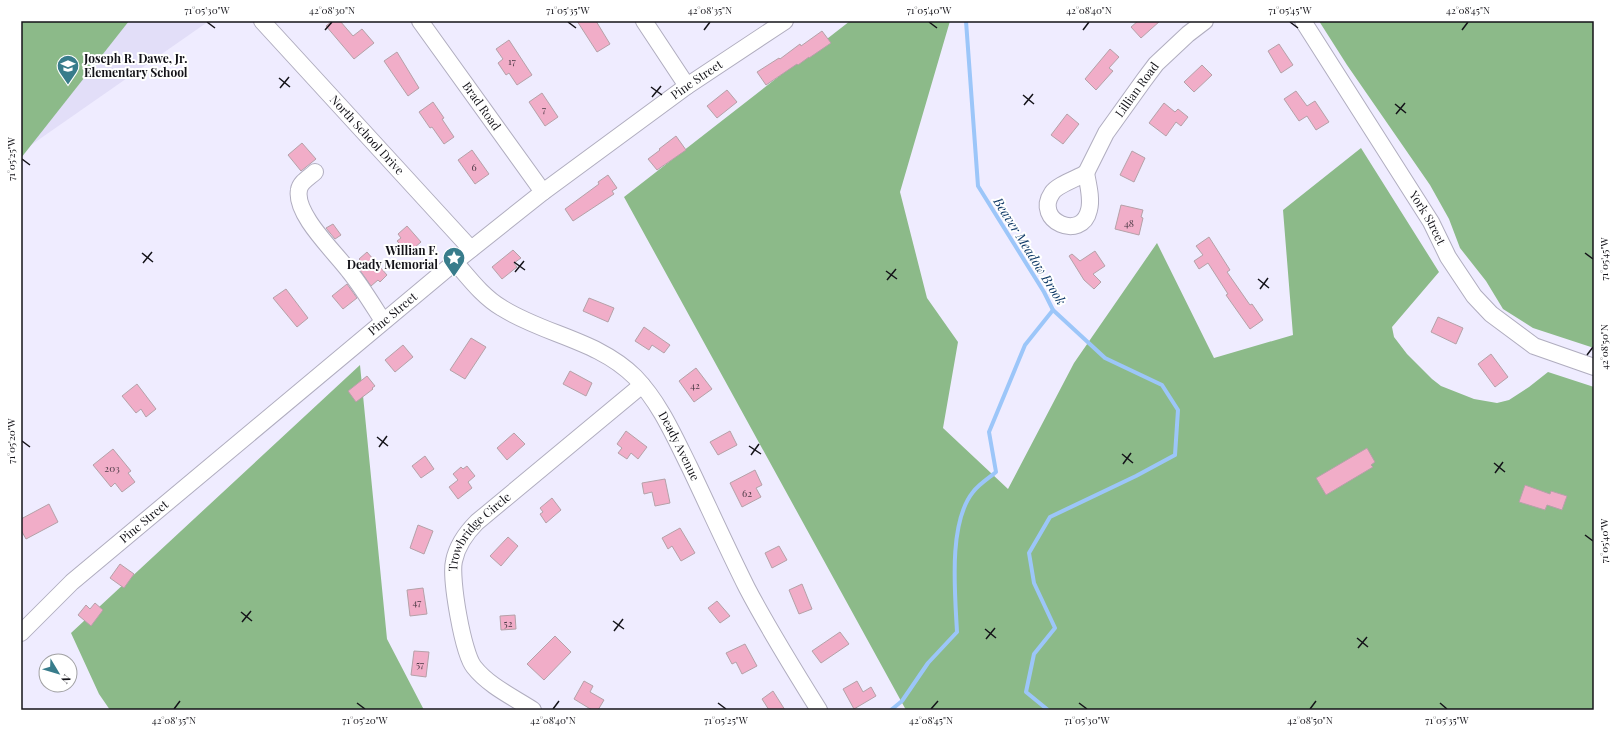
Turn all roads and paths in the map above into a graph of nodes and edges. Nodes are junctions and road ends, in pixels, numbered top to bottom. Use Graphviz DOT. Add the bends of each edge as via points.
graph roads {
  1 [pos="262,21"];
  2 [pos="420,21"];
  3 [pos="644,21"];
  4 [pos="785,21"];
  5 [pos="1205,21"];
  6 [pos="1303,21"];
  7 [pos="687,86"];
  8 [pos="315,172"];
  9 [pos="1086,173"];
  10 [pos="543,192"];
  11 [pos="471,249"];
  12 [pos="455,262"];
  13 [pos="383,321"];
  14 [pos="1594,367"];
  15 [pos="642,385"];
  16 [pos="21,633"];
  17 [pos="533,710"];
  18 [pos="820,710"];
  1 -- 11 [label="street, North School Drive"];
  2 -- 10 [label="street, Brad Road"];
  3 -- 7 [label="street"];
  4 -- 7 [label="street, Pine Street"];
  5 -- 9 [label="street, Lillian Road" via="1156,64 1106,133"];
  6 -- 14 [label="street, York Street" via="1431,222 1448,258 1474,296 1491,314 1534,346"];
  7 -- 10 [label="street, Pine Street"];
  8 -- 13 [label="street" via="298,190 301,207 313,227 350,271"];
  10 -- 11 [label="street, Pine Street"];
  11 -- 12 [label="street, Pine Street"];
  12 -- 13 [label="street, Pine Street"];
  12 -- 15 [label="street, Deady Avenue" via="480,291 501,308 524,320 595,348 624,367"];
  13 -- 16 [label="street, Pine Street" via="72,582"];
  15 -- 17 [label="street, Trowbridge Circle" via="477,522 464,537 456,553 453,580 465,646 471,661 488,682"];
  15 -- 18 [label="street, Deady Avenue" via="674,435 747,588"];
}
